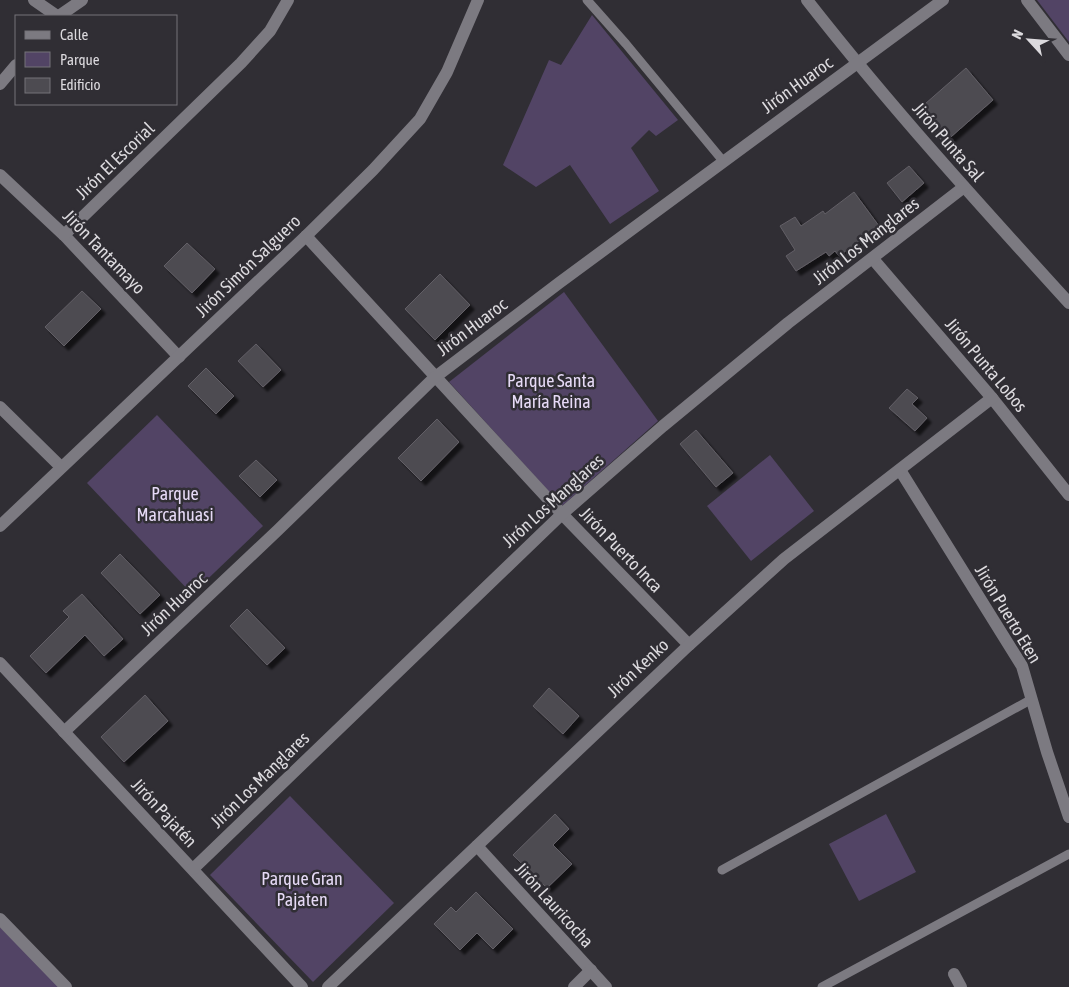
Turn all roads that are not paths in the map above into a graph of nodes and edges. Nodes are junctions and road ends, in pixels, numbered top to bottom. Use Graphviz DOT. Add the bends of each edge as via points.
graph roads {
  1 [pos="34,0"];
  2 [pos="82,0"];
  3 [pos="288,0"];
  4 [pos="478,0"];
  5 [pos="587,0"];
  6 [pos="807,0"];
  7 [pos="943,0"];
  8 [pos="1027,0"];
  9 [pos="56,15"];
  10 [pos="60,15"];
  11 [pos="1069,55"];
  12 [pos="856,63"];
  13 [pos="15,66"];
  14 [pos="0,84"];
  15 [pos="723,161"];
  16 [pos="0,175"];
  17 [pos="964,187"];
  18 [pos="64,235"];
  19 [pos="306,236"];
  20 [pos="873,259"];
  21 [pos="1069,303"];
  22 [pos="179,357"];
  23 [pos="434,378"];
  24 [pos="992,398"];
  25 [pos="0,407"];
  26 [pos="61,467"];
  27 [pos="900,470"];
  28 [pos="1069,495"];
  29 [pos="562,514"];
  30 [pos="0,526"];
  31 [pos="689,645"];
  32 [pos="0,663"];
  33 [pos="1032,699"];
  34 [pos="64,732"];
  35 [pos="1069,816"];
  36 [pos="477,846"];
  37 [pos="1069,854"];
  38 [pos="192,869"];
  39 [pos="722,870"];
  40 [pos="0,919"];
  41 [pos="591,970"];
  42 [pos="954,974"];
  43 [pos="66,987"];
  44 [pos="302,987"];
  45 [pos="328,987"];
  46 [pos="574,987"];
  47 [pos="606,987"];
  48 [pos="822,987"];
  49 [pos="961,987"];
  1 -- 9 [label="street"];
  2 -- 10 [label="street"];
  3 -- 18 [label="street, Jirón El Escorial" via="270,31 241,63"];
  4 -- 19 [label="street, Jirón Simón Salguero" via="447,72 420,119"];
  5 -- 15 [label="lane"];
  6 -- 12 [label="street, Jirón Punta Sal"];
  7 -- 12 [label="street, Jirón Huaroc"];
  8 -- 11 [label="street"];
  12 -- 15 [label="street, Jirón Huaroc"];
  12 -- 17 [label="street, Jirón Punta Sal"];
  13 -- 14 [label="street"];
  15 -- 23 [label="street, Jirón Huaroc"];
  16 -- 18 [label="street, Jirón Tantamayo"];
  17 -- 20 [label="street, Jirón Los Manglares"];
  17 -- 21 [label="street, Jirón Punta Sal"];
  18 -- 22 [label="street, Jirón Tantamayo"];
  19 -- 22 [label="street, Jirón Simón Salguero"];
  19 -- 23 [label="street, Jirón Puerto Inca"];
  20 -- 24 [label="street, Jirón Punta Lobos"];
  20 -- 29 [label="street, Jirón Los Manglares" via="788,323"];
  22 -- 26 [label="street, Jirón Simón Salguero"];
  23 -- 29 [label="street, Jirón Puerto Inca"];
  23 -- 34 [label="street, Jirón Huaroc"];
  24 -- 27 [label="street, Jirón Kenko"];
  24 -- 28 [label="street, Jirón Punta Lobos"];
  25 -- 26 [label="street"];
  26 -- 30 [label="street, Jirón Simón Salguero"];
  27 -- 31 [label="street, Jirón Kenko" via="784,559"];
  27 -- 33 [label="street, Jirón Puerto Eten" via="1022,666"];
  29 -- 31 [label="street, Jirón Puerto Inca"];
  29 -- 38 [label="street, Jirón Los Manglares"];
  31 -- 36 [label="street, Jirón Kenko"];
  32 -- 34 [label="street, Jirón Pajatén"];
  33 -- 35 [label="street, Jirón Puerto Eten" via="1046,752"];
  33 -- 39 [label="lane"];
  34 -- 38 [label="street, Jirón Pajatén"];
  36 -- 41 [label="street, Jirón Lauricocha"];
  36 -- 45 [label="street, Jirón Kenko"];
  37 -- 48 [label="lane"];
  38 -- 44 [label="street, Jirón Pajatén"];
  40 -- 43 [label="street"];
  41 -- 46 [label="street"];
  41 -- 47 [label="street, Jirón Lauricocha"];
  42 -- 49 [label="street"];
}
